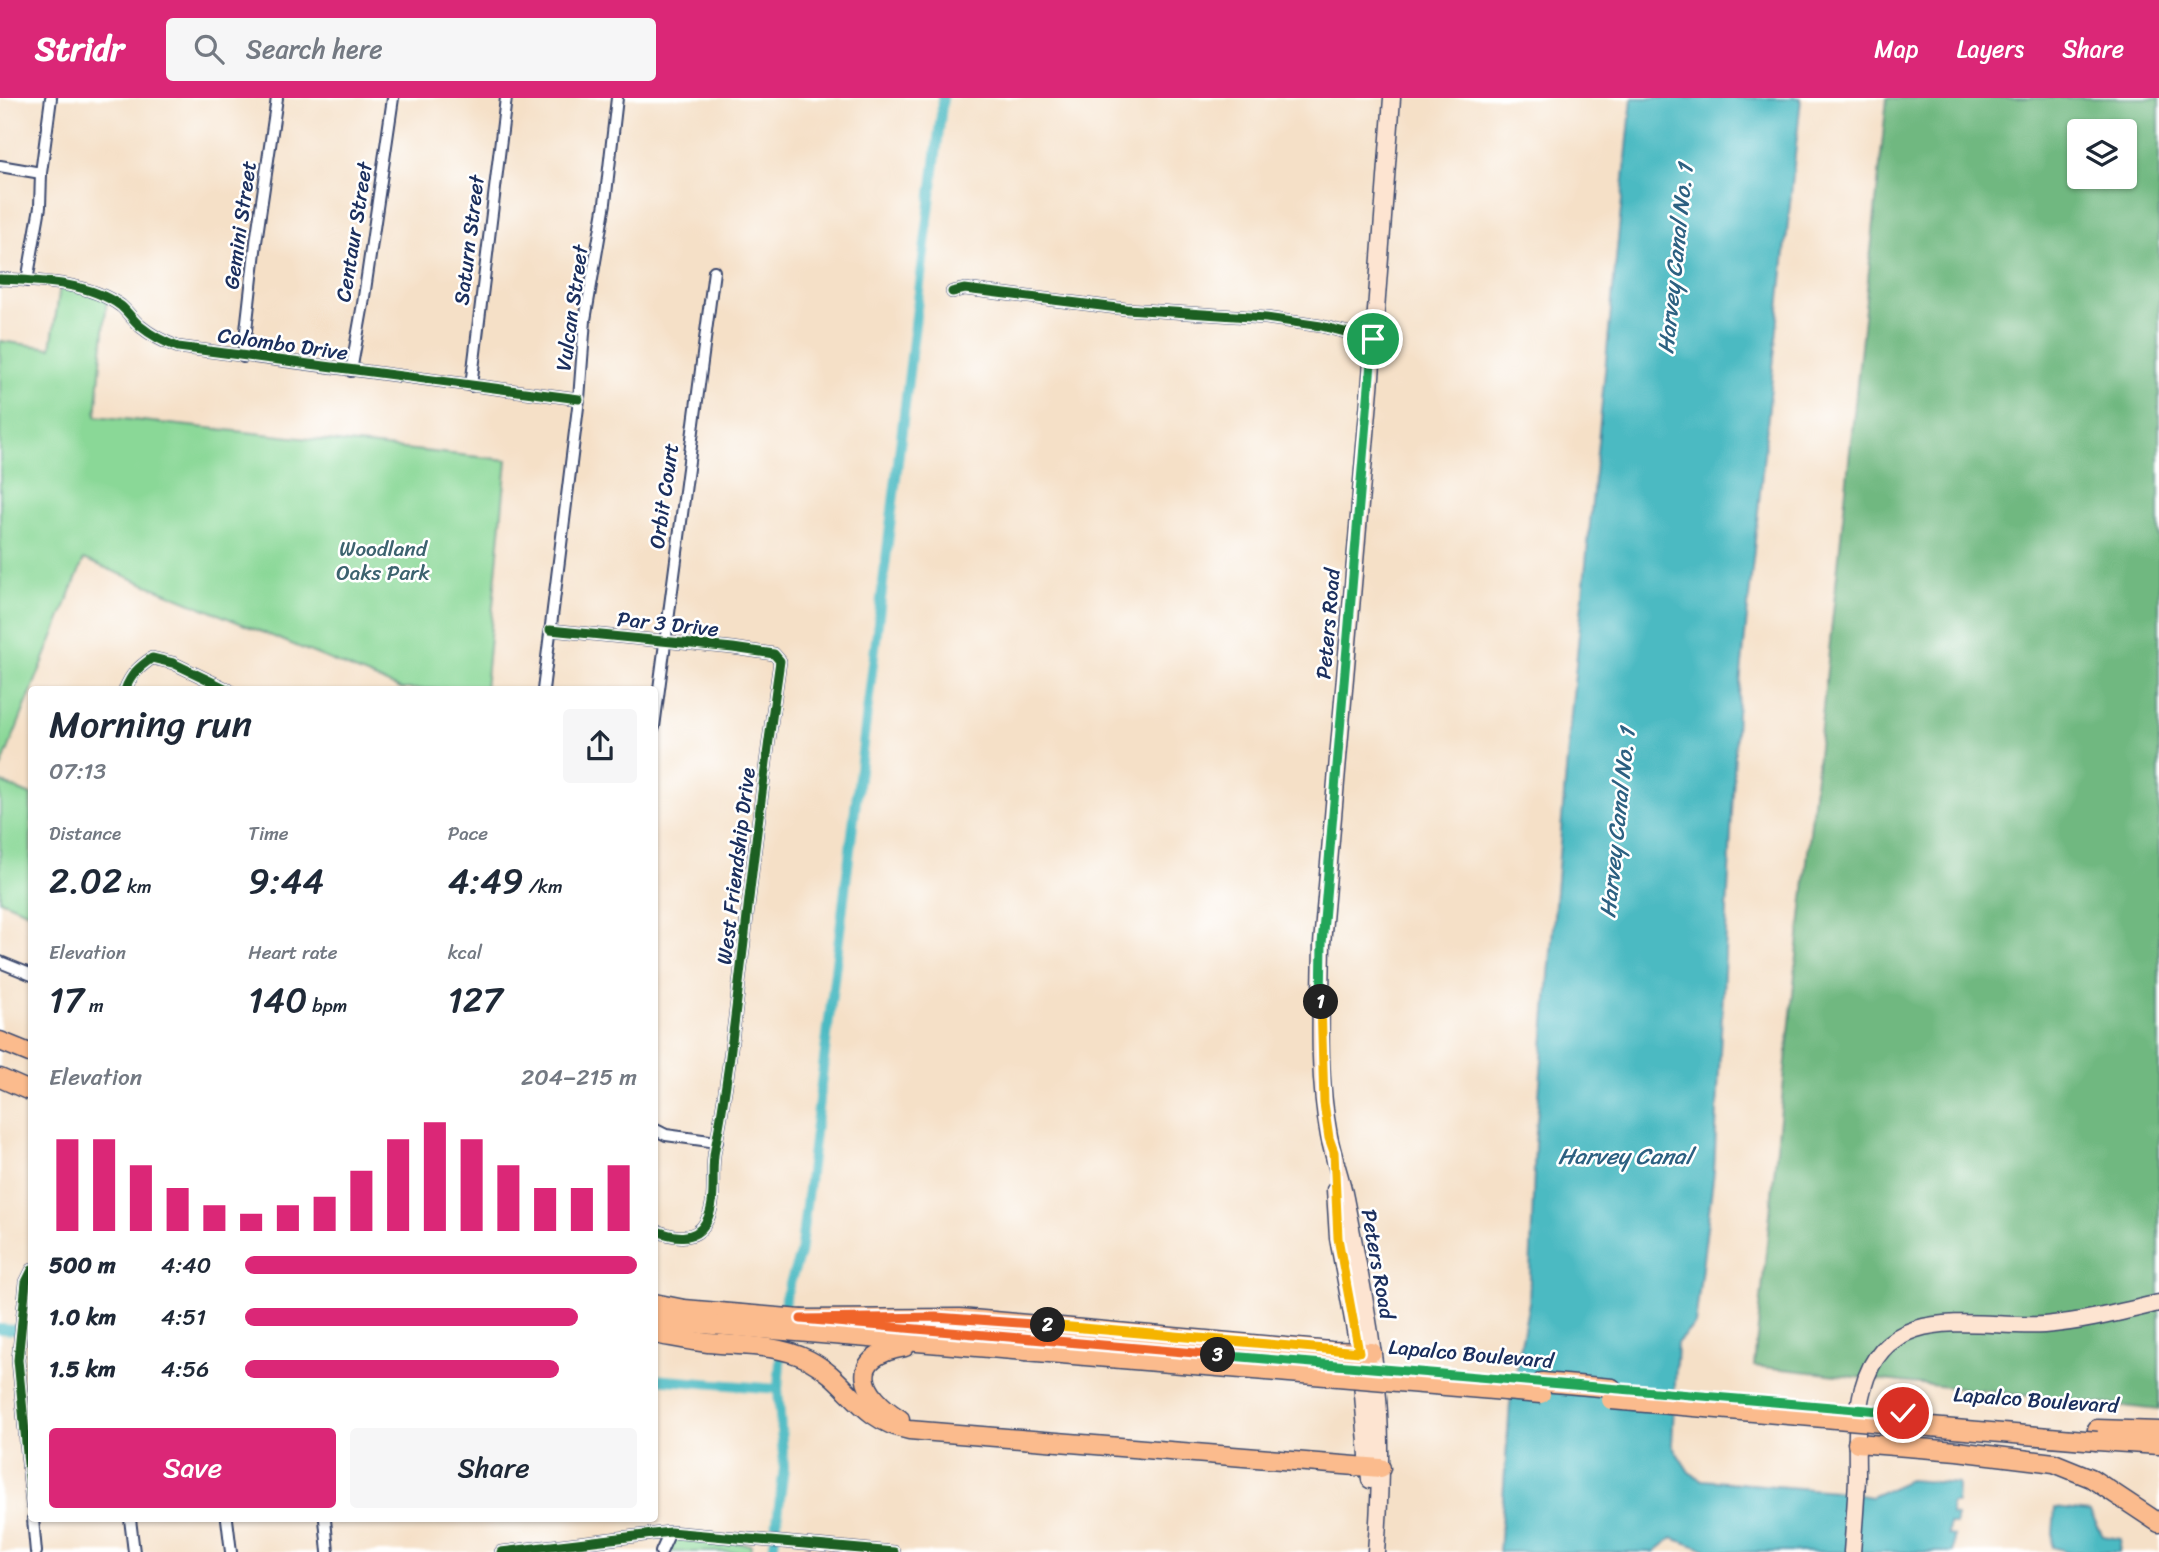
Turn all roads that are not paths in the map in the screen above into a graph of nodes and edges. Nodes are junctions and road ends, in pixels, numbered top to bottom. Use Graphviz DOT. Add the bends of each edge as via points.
graph roads {
  1 [pos="51,98"];
  2 [pos="277,98"];
  3 [pos="393,98"];
  4 [pos="506,98"];
  5 [pos="617,98"];
  6 [pos="1392,98"];
  7 [pos="0,166"];
  8 [pos="41,173"];
  9 [pos="714,271"];
  10 [pos="0,279"];
  11 [pos="27,281"];
  12 [pos="952,292"];
  13 [pos="1373,339"];
  14 [pos="243,357"];
  15 [pos="351,371"];
  16 [pos="471,386"];
  17 [pos="579,399"];
  18 [pos="550,630"];
  19 [pos="664,640"];
  20 [pos="780,660"];
  21 [pos="127,686"];
  22 [pos="220,686"];
  23 [pos="543,686"];
  24 [pos="658,692"];
  25 [pos="0,962"];
  26 [pos="28,973"];
  27 [pos="0,1041"];
  28 [pos="28,1052"];
  29 [pos="0,1078"];
  30 [pos="28,1089"];
  31 [pos="658,1131"];
  32 [pos="715,1147"];
  33 [pos="658,1231"];
  34 [pos="28,1278"];
  35 [pos="2159,1303"];
  36 [pos="658,1304"];
  37 [pos="658,1320"];
  38 [pos="800,1326"];
  39 [pos="767,1331"];
  40 [pos="658,1335"];
  41 [pos="924,1343"];
  42 [pos="1025,1345"];
  43 [pos="1366,1352"];
  44 [pos="930,1430"];
  45 [pos="2159,1431"];
  46 [pos="2097,1435"];
  47 [pos="1857,1443"];
  48 [pos="2159,1445"];
  49 [pos="1375,1467"];
  50 [pos="28,1469"];
  51 [pos="33,1522"];
  52 [pos="130,1522"];
  53 [pos="227,1522"];
  54 [pos="325,1522"];
  55 [pos="2159,1523"];
  56 [pos="670,1532"];
  57 [pos="36,1552"];
  58 [pos="134,1552"];
  59 [pos="231,1552"];
  60 [pos="328,1552"];
  61 [pos="501,1552"];
  62 [pos="661,1552"];
  63 [pos="894,1552"];
  64 [pos="1367,1552"];
  65 [pos="1376,1552"];
  66 [pos="1852,1552"];
  1 -- 8 [label="street"];
  2 -- 14 [label="street, Gemini Street"];
  3 -- 15 [label="street, Centaur Street"];
  4 -- 16 [label="street, Saturn Street"];
  5 -- 17 [label="street, Vulcan Street" via="585,320"];
  6 -- 13 [label="main road, Peters Road"];
  7 -- 8 [label="street"];
  8 -- 11 [label="street"];
  9 -- 19 [label="street, Orbit Court"];
  10 -- 11 [label="street, Colombo Drive"];
  11 -- 14 [label="street, Colombo Drive" via="93,291 121,306 142,328 166,343"];
  12 -- 13 [label="street" via="965,289 1126,309 1266,318"];
  13 -- 43 [label="main road, Peters Road" via="1322,944 1321,1036 1324,1103 1347,1205"];
  14 -- 15 [label="street, Colombo Drive"];
  15 -- 16 [label="street, Colombo Drive"];
  16 -- 17 [label="street, Colombo Drive"];
  17 -- 18 [label="street, Vulcan Street"];
  18 -- 19 [label="street, Par 3 Drive"];
  18 -- 23 [label="street, Vulcan Street"];
  19 -- 20 [label="street, Par 3 Drive" via="774,654"];
  19 -- 24 [label="street, Orbit Court"];
  20 -- 32 [label="street, West Friendship Drive"];
  21 -- 22 [label="street" via="139,666 152,659"];
  25 -- 26 [label="street"];
  27 -- 28 [label="main road"];
  29 -- 30 [label="main road"];
  31 -- 32 [label="street"];
  32 -- 33 [label="street, West Friendship Drive" via="713,1201 705,1224 693,1235 678,1238"];
  34 -- 50 [label="street" via="19,1341"];
  35 -- 47 [label="main road" via="2066,1323 1917,1327 1888,1345 1871,1367 1861,1396"];
  36 -- 39 [label="main road, Lapalco Boulevard"];
  37 -- 39 [label="main road, Lapalco Boulevard"];
  38 -- 39 [label="main road, Lapalco Boulevard"];
  38 -- 41 [label="main road, Lapalco Boulevard"];
  38 -- 42 [label="main road, Lapalco Boulevard"];
  38 -- 43 [label="main road" via="960,1318"];
  39 -- 40 [label="main road" via="699,1342"];
  39 -- 44 [label="main road" via="828,1373 872,1415 902,1428"];
  41 -- 42 [label="main road, Lapalco Boulevard"];
  41 -- 44 [label="main road" via="878,1355 869,1364 865,1379 868,1390 884,1408 905,1422"];
  42 -- 46 [label="main road, Lapalco Boulevard"];
  43 -- 49 [label="main road, Peters Road" via="1379,1410"];
  44 -- 49 [label="main road"];
  45 -- 46 [label="main road, Lapalco Boulevard"];
  46 -- 48 [label="main road, Lapalco Boulevard"];
  47 -- 55 [label="main road" via="2054,1463 2091,1478"];
  47 -- 66 [label="main road"];
  49 -- 64 [label="main road, Peters Road"];
  49 -- 65 [label="main road, Peters Road"];
  51 -- 57 [label="street"];
  52 -- 58 [label="street"];
  53 -- 59 [label="street"];
  54 -- 60 [label="street"];
  56 -- 61 [label="street"];
  56 -- 62 [label="street"];
  56 -- 63 [label="street"];
}
